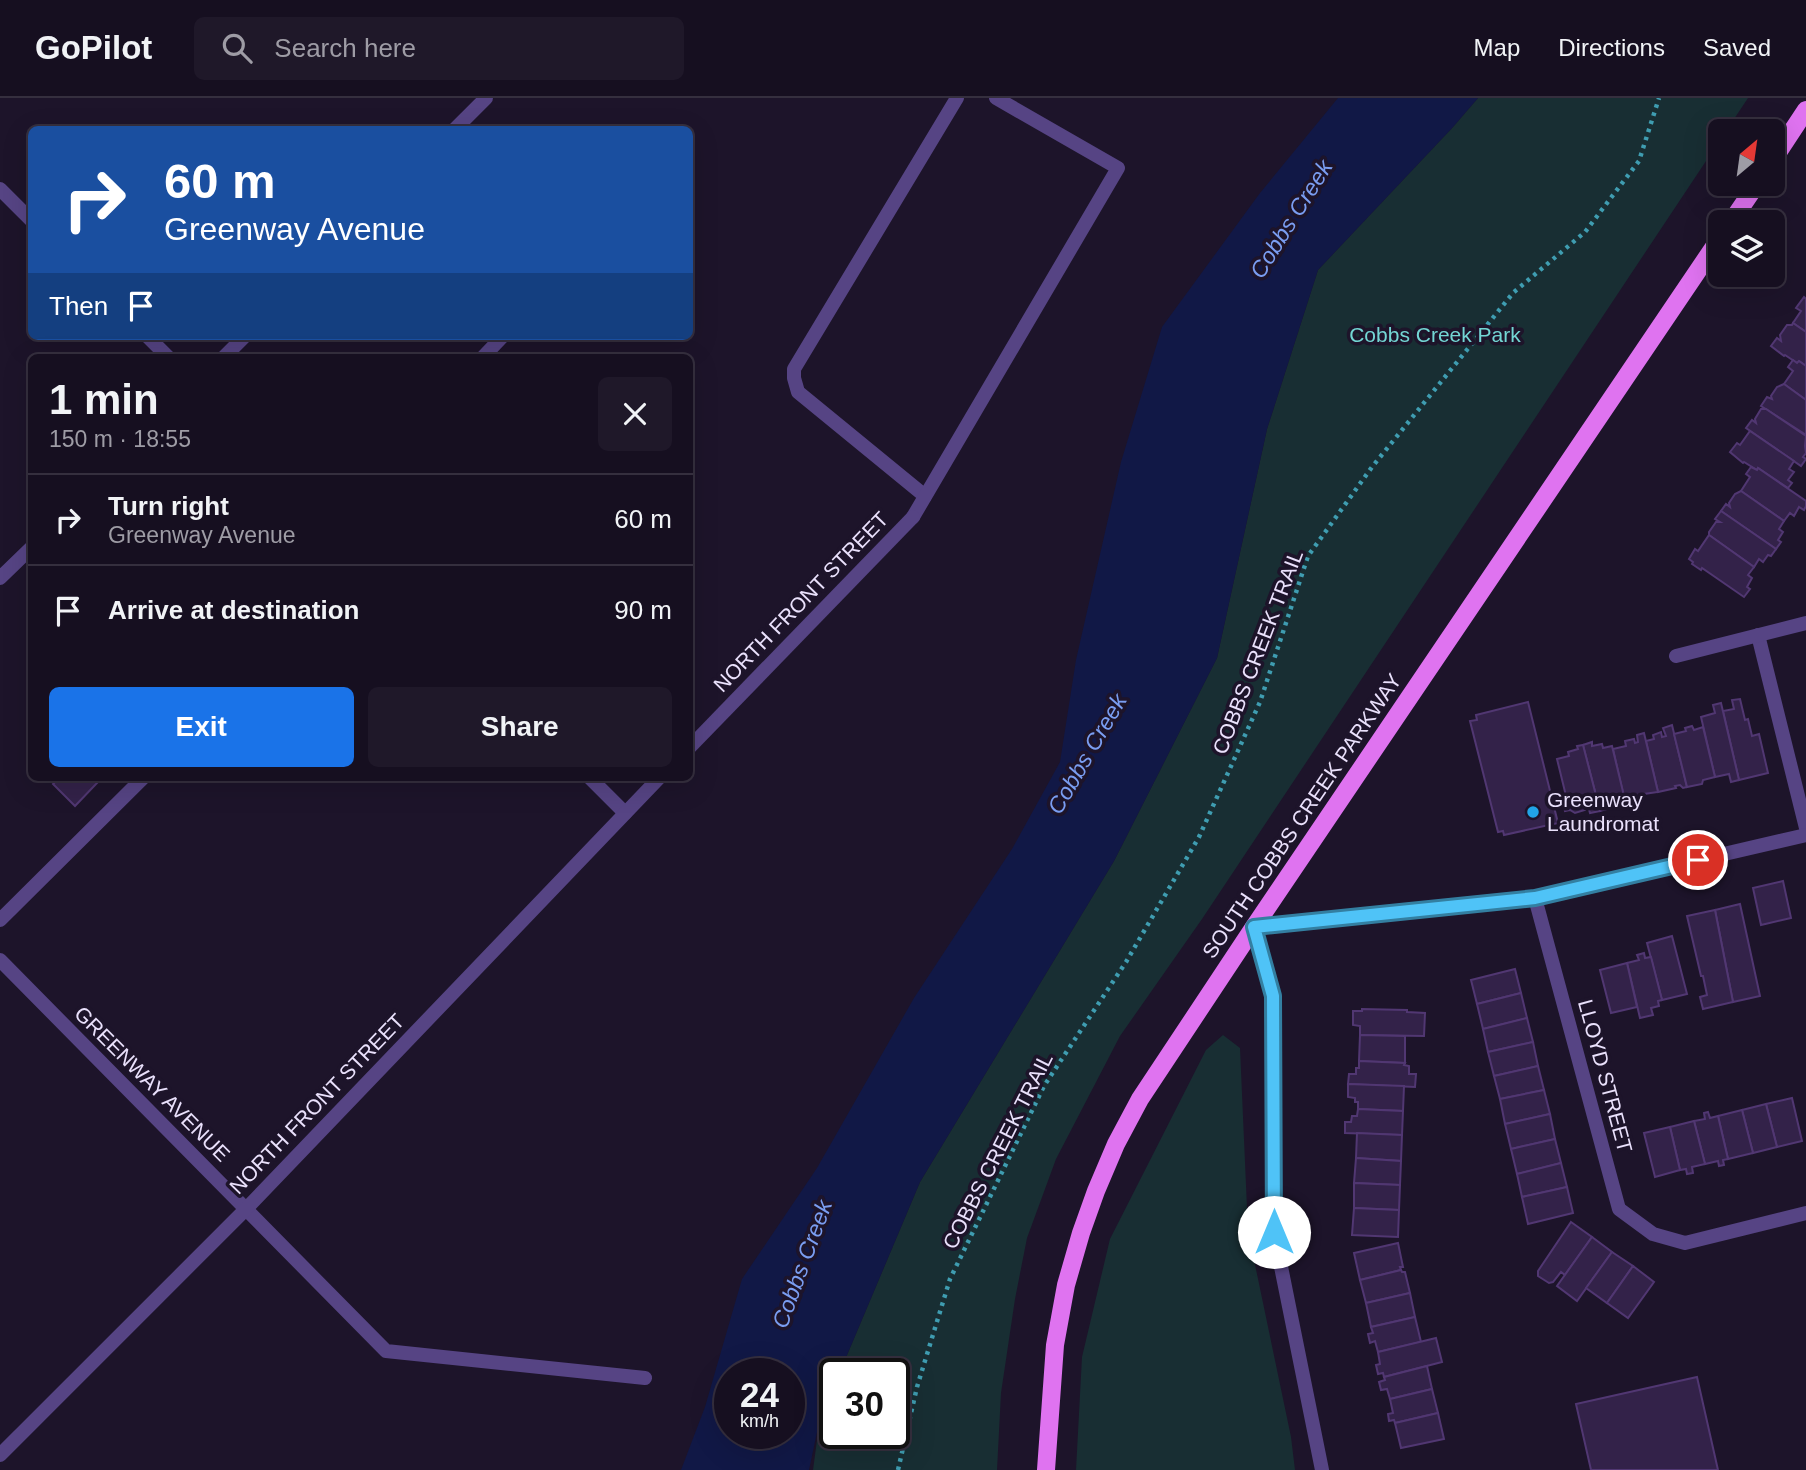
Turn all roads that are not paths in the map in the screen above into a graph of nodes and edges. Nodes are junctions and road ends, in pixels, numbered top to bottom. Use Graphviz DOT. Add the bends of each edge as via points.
graph roads {
  1 [pos="486,98"];
  2 [pos="957,98"];
  3 [pos="996,98"];
  4 [pos="1806,110"];
  5 [pos="458,126"];
  6 [pos="1785,142"];
  7 [pos="0,189"];
  8 [pos="28,216"];
  9 [pos="1708,256"];
  10 [pos="151,340"];
  11 [pos="241,340"];
  12 [pos="499,340"];
  13 [pos="165,354"];
  14 [pos="227,354"];
  15 [pos="485,354"];
  16 [pos="925,496"];
  17 [pos="28,551"];
  18 [pos="0,578"];
  19 [pos="1806,623"];
  20 [pos="1758,635"];
  21 [pos="1676,656"];
  22 [pos="693,744"];
  23 [pos="140,781"];
  24 [pos="593,781"];
  25 [pos="656,781"];
  26 [pos="625,813"];
  27 [pos="1806,828"];
  28 [pos="1806,835"];
  29 [pos="1535,898"];
  30 [pos="0,920"];
  31 [pos="1254,927"];
  32 [pos="0,960"];
  33 [pos="246,1209"];
  34 [pos="1806,1213"];
  35 [pos="645,1378"];
  36 [pos="0,1455"];
  37 [pos="1046,1470"];
  38 [pos="1322,1470"];
  1 -- 5 [label="street"];
  2 -- 16 [label="street" via="794,369 798,392"];
  3 -- 16 [label="street, NORTH FRONT STREET" via="1118,168"];
  4 -- 6 [label="main road"];
  7 -- 8 [label="street"];
  9 -- 31 [label="main road, SOUTH COBBS CREEK PARKWAY"];
  10 -- 13 [label="street"];
  11 -- 14 [label="street"];
  12 -- 15 [label="street"];
  16 -- 22 [label="street, NORTH FRONT STREET" via="913,517"];
  17 -- 18 [label="street"];
  19 -- 20 [label="street"];
  20 -- 21 [label="street"];
  20 -- 27 [label="street"];
  23 -- 30 [label="street"];
  24 -- 26 [label="street"];
  25 -- 26 [label="street, NORTH FRONT STREET"];
  26 -- 33 [label="street, NORTH FRONT STREET"];
  28 -- 29 [label="street"];
  29 -- 31 [label="street"];
  29 -- 34 [label="street, LLOYD STREET" via="1619,1209 1653,1234 1685,1243"];
  31 -- 37 [label="main road, SOUTH COBBS CREEK PARKWAY" via="1140,1099 1096,1191 1066,1285 1057,1333"];
  31 -- 38 [label="street" via="1273,996 1274,1232"];
  32 -- 33 [label="street, GREENWAY AVENUE"];
  33 -- 35 [label="street, GREENWAY AVENUE" via="386,1351"];
  33 -- 36 [label="street, NORTH FRONT STREET"];
}
